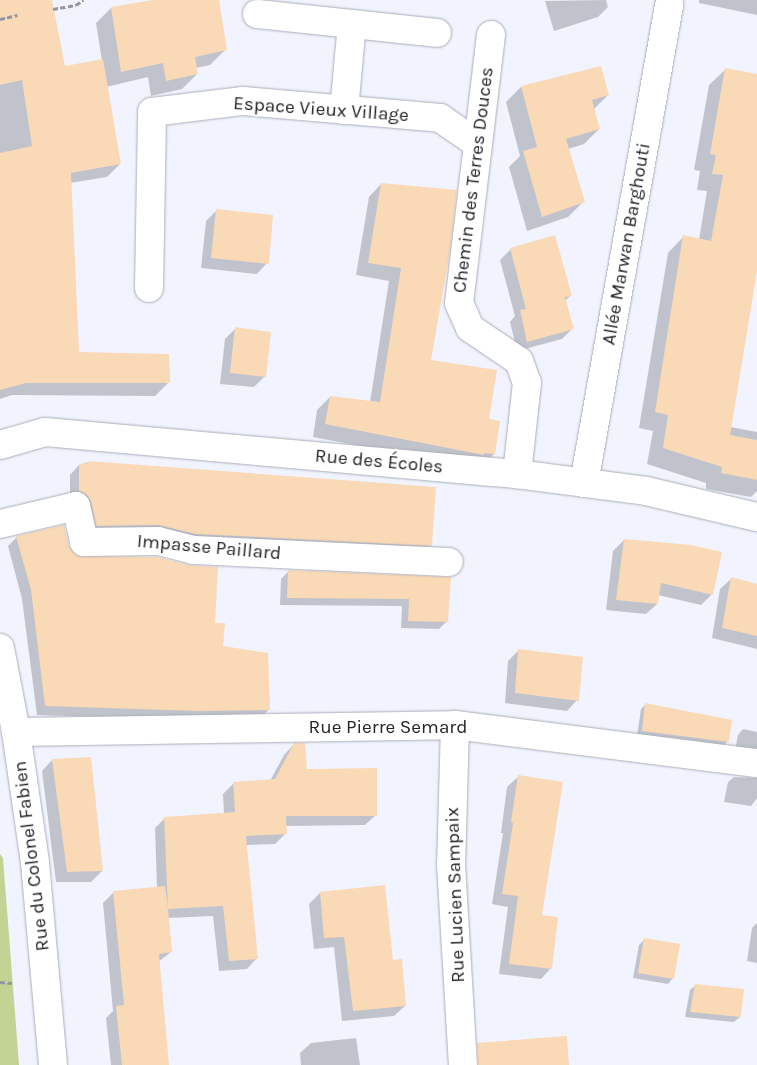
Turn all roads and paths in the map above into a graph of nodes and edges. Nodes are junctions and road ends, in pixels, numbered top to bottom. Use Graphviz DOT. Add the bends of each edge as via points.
graph roads {
  1 [pos="76,0"];
  2 [pos="83,0"];
  3 [pos="669,4"];
  4 [pos="76,5"];
  5 [pos="53,9"];
  6 [pos="257,14"];
  7 [pos="18,15"];
  8 [pos="0,19"];
  9 [pos="352,24"];
  10 [pos="437,33"];
  11 [pos="491,35"];
  12 [pos="344,110"];
  13 [pos="478,144"];
  14 [pos="149,288"];
  15 [pos="0,445"];
  16 [pos="517,474"];
  17 [pos="584,483"];
  18 [pos="757,517"];
  19 [pos="0,524"];
  20 [pos="449,562"];
  21 [pos="0,648"];
  22 [pos="455,725"];
  23 [pos="16,732"];
  24 [pos="757,763"];
  25 [pos="53,1065"];
  26 [pos="463,1065"];
  1 -- 4 [label="path"];
  2 -- 4 [label="path"];
  3 -- 17 [label="street, Allée Marwan Barghouti"];
  4 -- 5 [label="path"];
  6 -- 9 [label="street"];
  7 -- 8 [label="path"];
  9 -- 10 [label="street"];
  9 -- 12 [label="street"];
  11 -- 13 [label="street, Chemin des Terres Douces"];
  12 -- 13 [label="street, Espace Vieux Village" via="440,118"];
  12 -- 14 [label="street, Espace Vieux Village" via="243,101 152,112"];
  13 -- 16 [label="street, Chemin des Terres Douces" via="459,303 470,328 518,361 527,383"];
  15 -- 16 [label="street, Rue des Écoles" via="45,432"];
  16 -- 17 [label="street, Rue des Écoles"];
  17 -- 18 [label="street, Rue des Écoles" via="646,491"];
  19 -- 20 [label="street, Impasse Paillard" via="76,506 84,542 158,541 193,550"];
  21 -- 23 [label="street, Rue du Colonel Fabien"];
  22 -- 23 [label="street, Rue Pierre Semard"];
  22 -- 24 [label="street, Rue Pierre Semard"];
  22 -- 26 [label="street, Rue Lucien Sampaix" via="451,864"];
  23 -- 25 [label="street, Rue du Colonel Fabien" via="35,863"];
}
